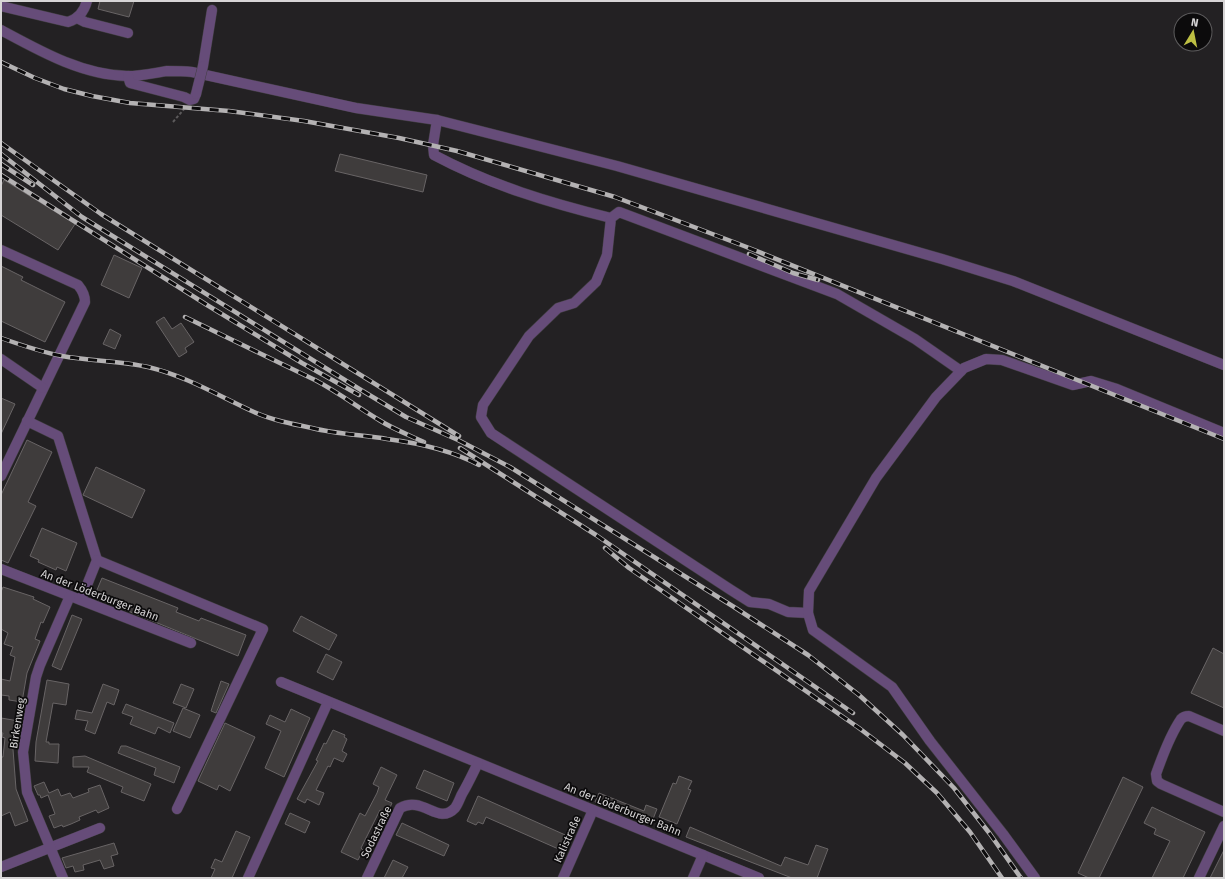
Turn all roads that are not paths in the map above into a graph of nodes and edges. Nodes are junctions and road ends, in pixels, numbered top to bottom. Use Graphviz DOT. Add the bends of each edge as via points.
graph roads {
  1 [pos="87,1"];
  2 [pos="1,6"];
  3 [pos="212,10"];
  4 [pos="77,18"];
  5 [pos="1,30"];
  6 [pos="128,33"];
  7 [pos="128,76"];
  8 [pos="437,120"];
  9 [pos="611,218"];
  10 [pos="1,250"];
  11 [pos="1,359"];
  12 [pos="1224,365"];
  13 [pos="961,371"];
  14 [pos="43,388"];
  15 [pos="27,421"];
  16 [pos="1224,433"];
  17 [pos="1,476"];
  18 [pos="97,560"];
  19 [pos="1,569"];
  20 [pos="70,596"];
  21 [pos="81,600"];
  22 [pos="808,613"];
  23 [pos="191,643"];
  24 [pos="281,682"];
  25 [pos="328,702"];
  26 [pos="1224,731"];
  27 [pos="478,763"];
  28 [pos="176,809"];
  29 [pos="593,810"];
  30 [pos="1224,812"];
  31 [pos="1224,826"];
  32 [pos="100,828"];
  33 [pos="50,847"];
  34 [pos="703,855"];
  35 [pos="1,867"];
  36 [pos="63,878"];
  37 [pos="248,878"];
  38 [pos="367,878"];
  39 [pos="563,878"];
  40 [pos="693,878"];
  41 [pos="759,878"];
  42 [pos="1035,878"];
  43 [pos="1199,878"];
  1 -- 4 [label="street"];
  2 -- 4 [label="street" via="61,21 68,22"];
  3 -- 7 [label="street, bridge" via="203,66 193,97 130,83"];
  4 -- 6 [label="street"];
  5 -- 7 [label="street" via="78,67"];
  7 -- 8 [label="street" via="168,71 192,72 356,108"];
  8 -- 9 [label="street" via="434,155 514,191"];
  8 -- 12 [label="street" via="617,166 984,272 1053,296"];
  9 -- 13 [label="street" via="619,212 837,294 915,339"];
  9 -- 22 [label="street" via="607,255 596,282 574,303 558,308 529,336 483,405 481,417 491,433 750,602 769,604 788,612"];
  10 -- 14 [label="street" via="78,286 85,296 85,302"];
  11 -- 14 [label="street"];
  13 -- 16 [label="street" via="986,359 1002,360 1073,385 1091,381 1117,389"];
  13 -- 22 [label="street" via="936,397 876,478 809,591"];
  14 -- 15 [label="street"];
  15 -- 17 [label="street"];
  15 -- 18 [label="street" via="58,436"];
  18 -- 21 [label="street"];
  18 -- 28 [label="street" via="263,629"];
  19 -- 20 [label="street, An der Löderburger Bahn"];
  20 -- 21 [label="street, An der Löderburger Bahn"];
  20 -- 33 [label="street, Birkenweg" via="36,677 23,752 27,792"];
  21 -- 23 [label="street, An der Löderburger Bahn"];
  22 -- 42 [label="street" via="813,630 892,687"];
  24 -- 25 [label="street, An der Löderburger Bahn"];
  25 -- 27 [label="street, An der Löderburger Bahn"];
  25 -- 37 [label="street"];
  26 -- 30 [label="street" via="1185,716 1172,736 1156,774 1160,784"];
  27 -- 29 [label="street, An der Löderburger Bahn"];
  27 -- 38 [label="street, Sodastraße" via="456,807 448,813 440,814 418,804 407,804 400,808"];
  29 -- 34 [label="street, An der Löderburger Bahn"];
  29 -- 39 [label="street, Kalistraße"];
  31 -- 43 [label="street"];
  32 -- 33 [label="street"];
  33 -- 35 [label="street"];
  33 -- 36 [label="street, Birkenweg"];
  34 -- 40 [label="street"];
  34 -- 41 [label="street, An der Löderburger Bahn"];
}
